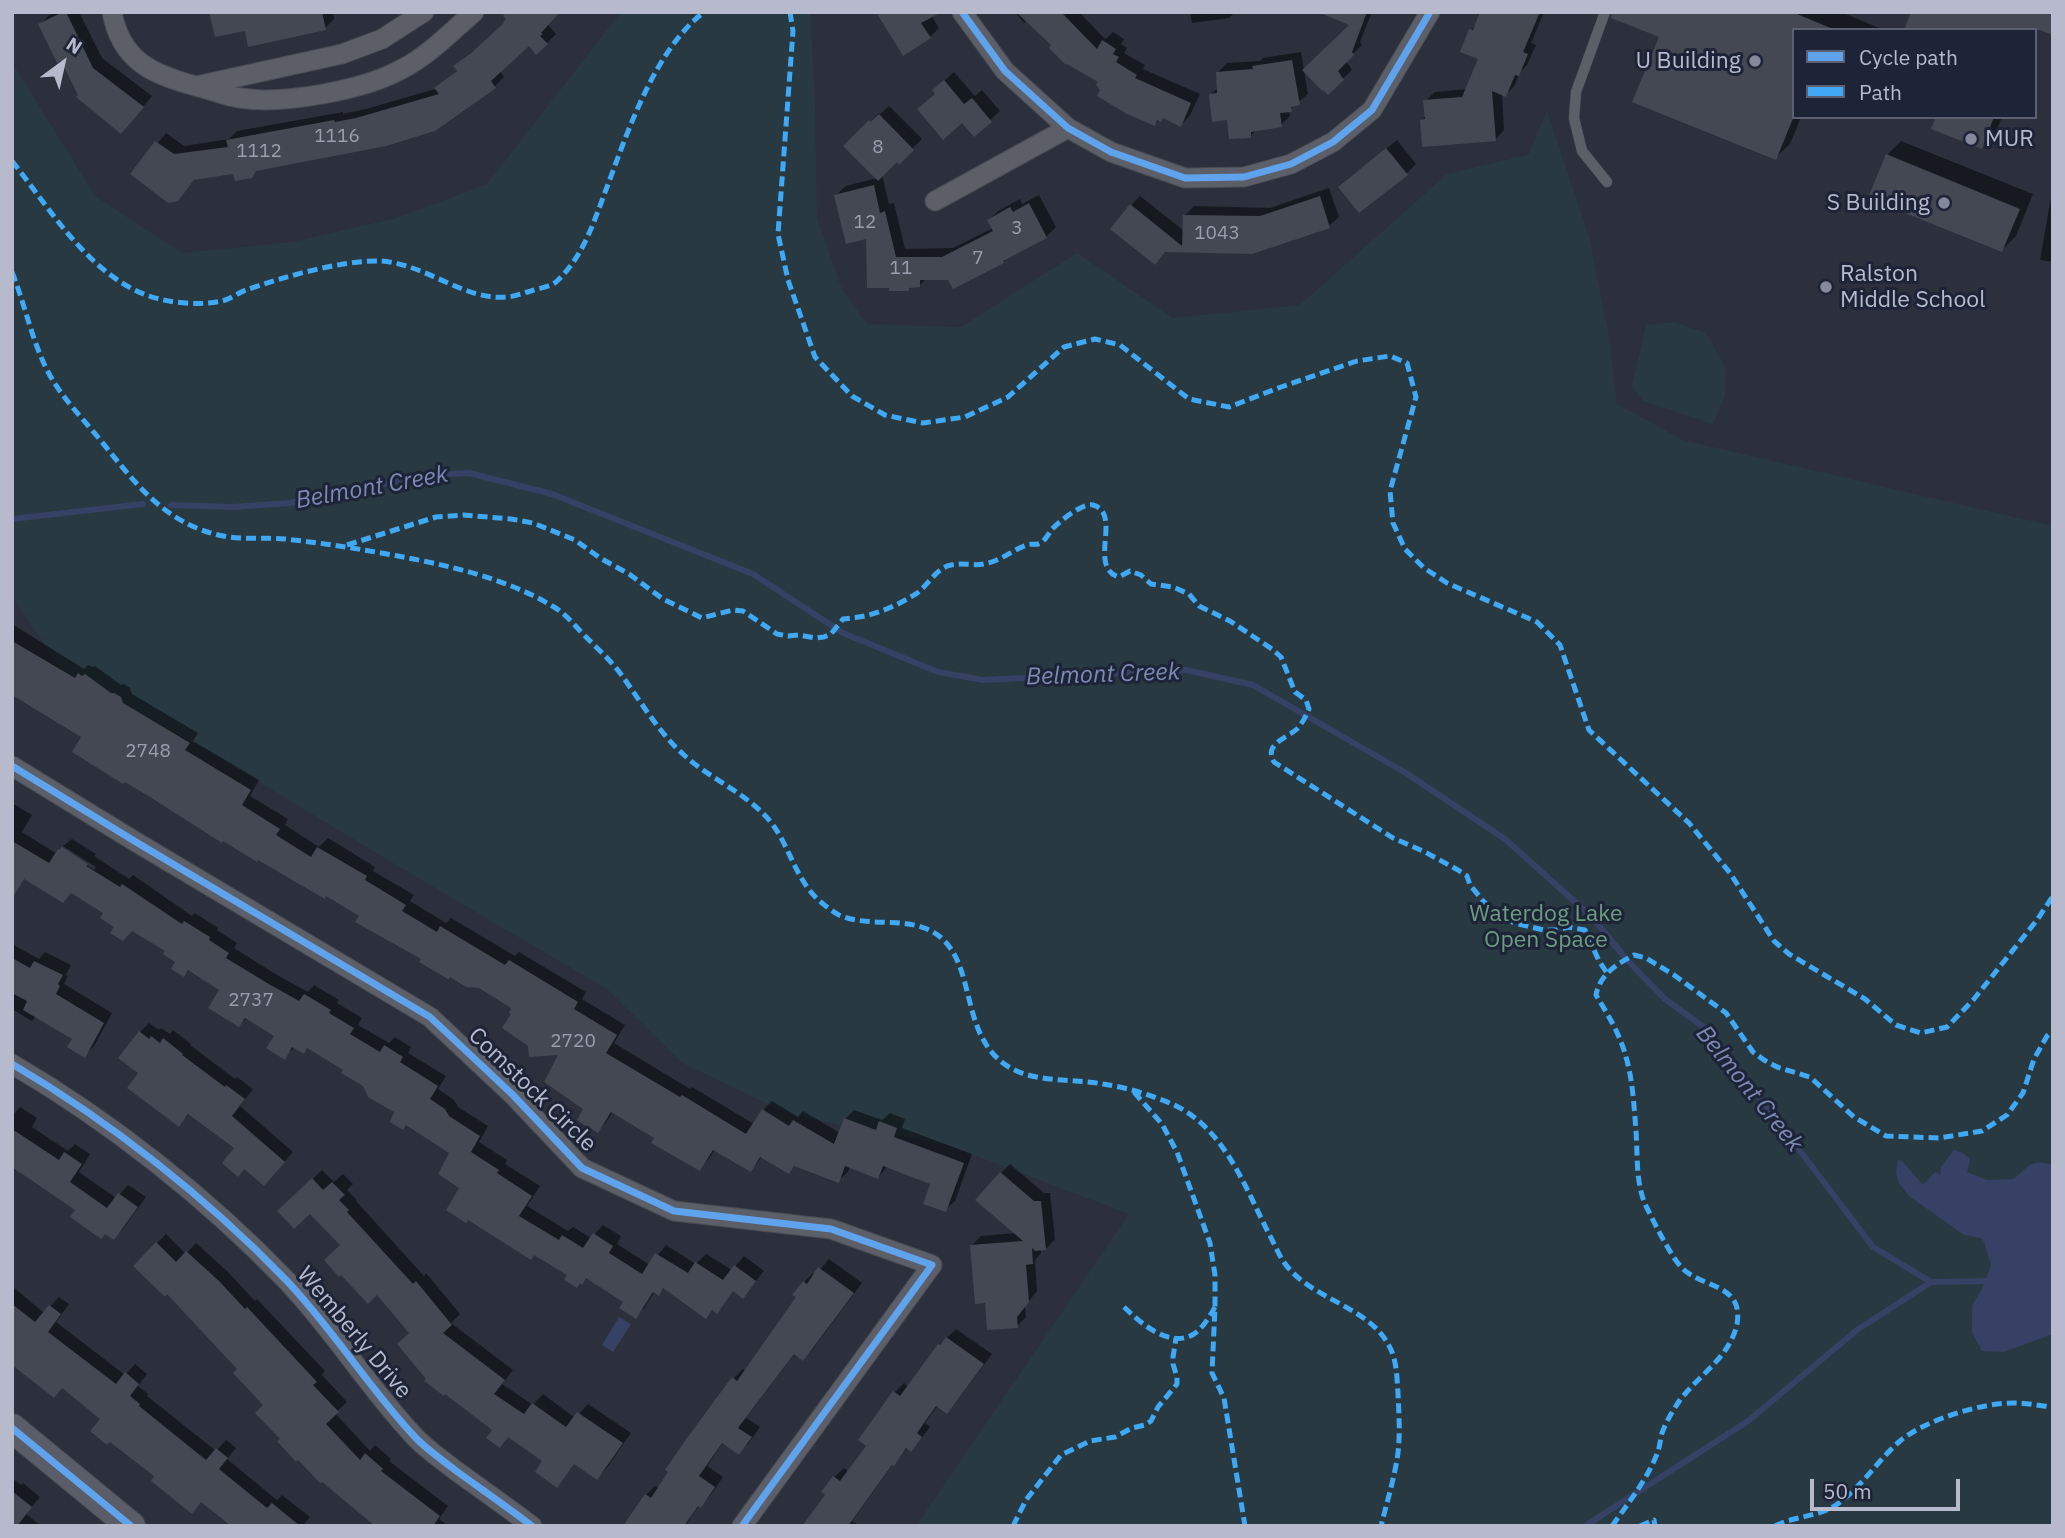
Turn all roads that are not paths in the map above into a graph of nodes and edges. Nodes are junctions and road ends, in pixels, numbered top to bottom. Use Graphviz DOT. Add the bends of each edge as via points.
graph roads {
  1 [pos="112,12"];
  2 [pos="424,12"];
  3 [pos="474,12"];
  4 [pos="962,12"];
  5 [pos="1430,12"];
  6 [pos="1605,12"];
  7 [pos="197,86"];
  8 [pos="1068,128"];
  9 [pos="1607,182"];
  10 [pos="935,201"];
  11 [pos="12,766"];
  12 [pos="12,1064"];
  13 [pos="12,1428"];
  14 [pos="131,1526"];
  15 [pos="532,1526"];
  16 [pos="743,1526"];
  1 -- 7 [label="street" via="115,31 131,54 153,72"];
  2 -- 7 [label="street" via="382,39 342,54"];
  3 -- 7 [label="street" via="436,47 375,81 275,100 241,98"];
  4 -- 8 [label="street" via="1005,71"];
  5 -- 8 [label="street" via="1372,110 1333,142 1291,164 1244,177 1185,178 1111,152"];
  6 -- 9 [label="lane" via="1576,92 1574,118 1582,150"];
  8 -- 10 [label="street"];
  11 -- 16 [label="street, Comstock Circle" via="430,1017 582,1168 674,1211 831,1229 932,1265"];
  12 -- 15 [label="street, Wemberly Drive" via="101,1121 231,1227 286,1281 415,1437"];
  13 -- 14 [label="street"];
}
